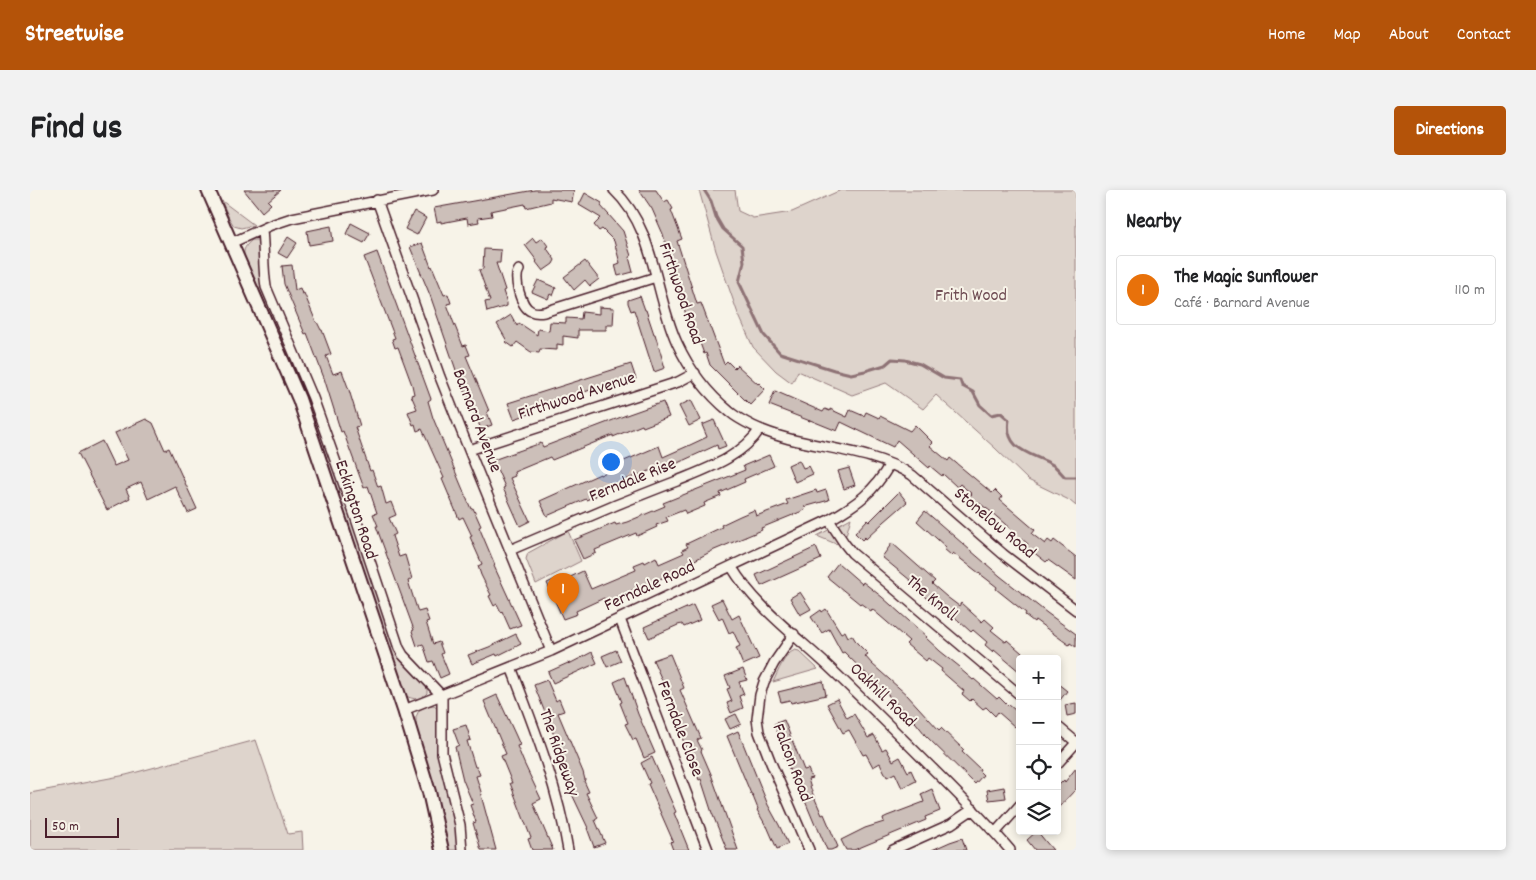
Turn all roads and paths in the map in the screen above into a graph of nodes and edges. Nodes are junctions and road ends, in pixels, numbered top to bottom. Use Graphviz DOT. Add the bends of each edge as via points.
graph roads {
  1 [pos="208,190"];
  2 [pos="433,190"];
  3 [pos="614,190"];
  4 [pos="377,200"];
  5 [pos="262,230"];
  6 [pos="231,243"];
  7 [pos="519,270"];
  8 [pos="656,277"];
  9 [pos="695,373"];
  10 [pos="760,429"];
  11 [pos="469,450"];
  12 [pos="890,464"];
  13 [pos="830,520"];
  14 [pos="510,550"];
  15 [pos="730,566"];
  16 [pos="1076,610"];
  17 [pos="620,619"];
  18 [pos="794,634"];
  19 [pos="551,651"];
  20 [pos="511,667"];
  21 [pos="1016,692"];
  22 [pos="442,696"];
  23 [pos="404,710"];
  24 [pos="1061,729"];
  25 [pos="1076,742"];
  26 [pos="1061,759"];
  27 [pos="973,809"];
  28 [pos="1016,809"];
  29 [pos="995,833"];
  30 [pos="442,850"];
  31 [pos="462,850"];
  32 [pos="568,850"];
  33 [pos="708,850"];
  34 [pos="809,850"];
  35 [pos="893,850"];
  36 [pos="1010,850"];
  1 -- 6 [label="main road, Eckington Road"];
  2 -- 4 [label="street"];
  3 -- 8 [label="street, Firthwood Road" via="636,218"];
  4 -- 5 [label="street" via="292,218"];
  4 -- 11 [label="street, Barnard Avenue"];
  5 -- 6 [label="street"];
  5 -- 22 [label="street, Eckington Road" via="266,287 313,398 399,648"];
  6 -- 23 [label="main road, Eckington Road" via="298,399"];
  7 -- 8 [label="street" via="516,280 523,302 536,313"];
  8 -- 9 [label="street, Firthwood Road" via="676,342"];
  9 -- 10 [label="street, Firthwood Road" via="731,414"];
  9 -- 11 [label="street, Firthwood Avenue" via="678,382"];
  10 -- 12 [label="street, Firthwood Road" via="781,438"];
  10 -- 14 [label="street, Ferndale Rise" via="745,446 709,467"];
  11 -- 14 [label="street, Barnard Avenue"];
  12 -- 13 [label="street, Ferndale Road" via="871,491"];
  12 -- 16 [label="street, Stonelow Road" via="912,475 1003,554"];
  13 -- 15 [label="street, Ferndale Road"];
  13 -- 21 [label="street, The Knoll" via="852,553"];
  14 -- 19 [label="street, Barnard Avenue"];
  15 -- 17 [label="street, Ferndale Road"];
  15 -- 18 [label="street, Oakhill Road" via="751,595"];
  17 -- 19 [label="street, Ferndale Road"];
  17 -- 33 [label="street, Ferndale Close"];
  18 -- 27 [label="street, Oakhill Road"];
  18 -- 34 [label="street, Falcon Road" via="764,682 757,719 767,754"];
  19 -- 20 [label="street, Ferndale Road"];
  20 -- 22 [label="street, Ferndale Road"];
  20 -- 32 [label="street, The Ridgeway" via="548,769 562,815"];
  22 -- 23 [label="street, Ferndale Road"];
  22 -- 31 [label="street" via="442,752 460,825"];
  23 -- 30 [label="main road, Eckington Road" via="429,792"];
  24 -- 25 [label="street"];
  25 -- 26 [label="street"];
  27 -- 29 [label="street, Oakhill Road"];
  27 -- 35 [label="street" via="951,824"];
  28 -- 29 [label="street"];
  29 -- 36 [label="street, Oakhill Road"];
}
